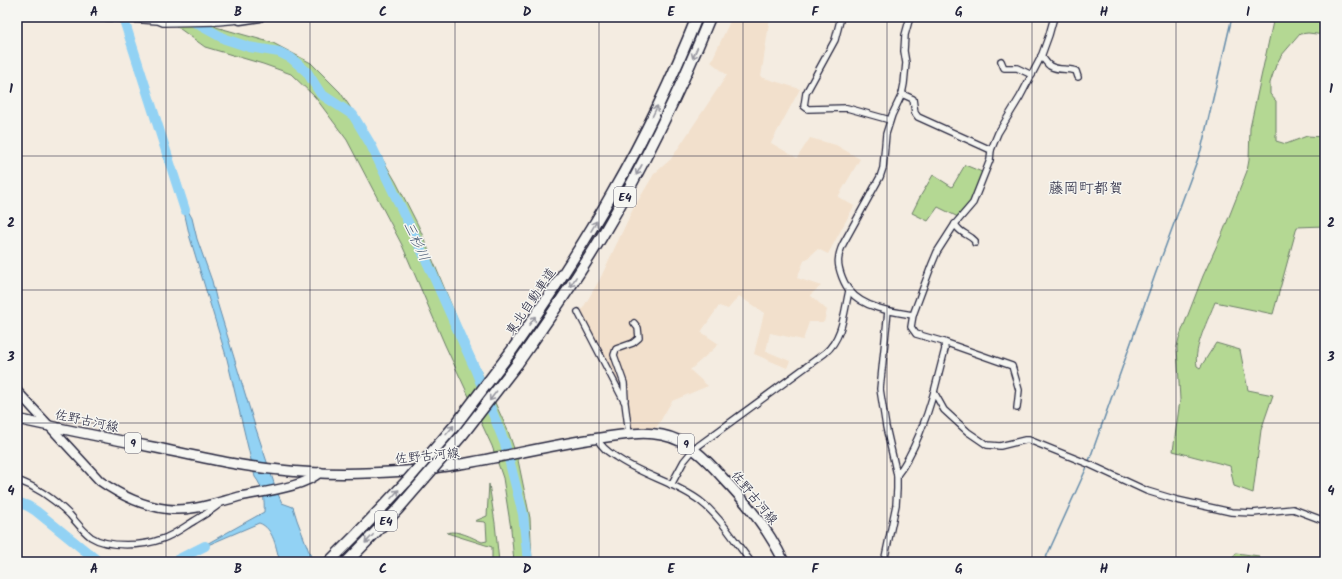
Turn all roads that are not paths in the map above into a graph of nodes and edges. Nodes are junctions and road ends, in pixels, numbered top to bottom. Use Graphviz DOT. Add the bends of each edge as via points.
graph roads {
  1 [pos="100,17"];
  2 [pos="260,17"];
  3 [pos="697,17"];
  4 [pos="710,17"];
  5 [pos="842,17"];
  6 [pos="910,17"];
  7 [pos="1054,17"];
  8 [pos="240,20"];
  9 [pos="1041,56"];
  10 [pos="1001,61"];
  11 [pos="1032,75"];
  12 [pos="1078,77"];
  13 [pos="902,94"];
  14 [pos="890,120"];
  15 [pos="991,150"];
  16 [pos="955,224"];
  17 [pos="976,243"];
  18 [pos="849,291"];
  19 [pos="888,311"];
  20 [pos="578,312"];
  21 [pos="913,315"];
  22 [pos="634,323"];
  23 [pos="944,342"];
  24 [pos="17,391"];
  25 [pos="934,392"];
  26 [pos="625,403"];
  27 [pos="1017,408"];
  28 [pos="17,419"];
  29 [pos="49,426"];
  30 [pos="629,434"];
  31 [pos="596,438"];
  32 [pos="694,449"];
  33 [pos="320,472"];
  34 [pos="897,475"];
  35 [pos="17,480"];
  36 [pos="671,485"];
  37 [pos="222,502"];
  38 [pos="1325,521"];
  39 [pos="329,562"];
  40 [pos="346,562"];
  41 [pos="751,562"];
  42 [pos="784,562"];
  43 [pos="884,562"];
  1 -- 8 [label="street" via="163,23"];
  2 -- 8 [label="street"];
  39 -- 3 [label="highway, 東北自動車道 / E4, one-way, bridge" via="407,482 457,422 559,281 614,191 659,103"];
  4 -- 40 [label="highway, 東北自動車道 / E4, one-way, bridge" via="667,115 624,198 569,288 517,364 463,434 398,509"];
  5 -- 14 [label="street" via="835,40 806,93 804,106 808,109 847,108"];
  6 -- 13 [label="street" via="904,35 906,63"];
  7 -- 9 [label="street"];
  9 -- 11 [label="street"];
  9 -- 12 [label="street" via="1050,66 1076,71"];
  10 -- 11 [label="street" via="1004,68 1017,68"];
  11 -- 15 [label="street" via="998,133"];
  13 -- 14 [label="street"];
  13 -- 15 [label="street" via="913,99 918,117"];
  14 -- 18 [label="street" via="880,177 839,253 839,268"];
  15 -- 16 [label="street" via="990,160 973,204"];
  16 -- 17 [label="street" via="958,231 972,237"];
  16 -- 21 [label="street" via="934,258"];
  18 -- 19 [label="street" via="858,299"];
  18 -- 32 [label="street" via="834,345"];
  19 -- 21 [label="street"];
  19 -- 34 [label="street" via="880,389"];
  20 -- 26 [label="street"];
  21 -- 23 [label="street" via="911,327 916,334"];
  22 -- 26 [label="street" via="638,328 639,338 616,349 614,355 624,383"];
  23 -- 25 [label="street" via="945,349"];
  23 -- 27 [label="street" via="1012,366 1018,390"];
  24 -- 29 [label="street"];
  25 -- 34 [label="street" via="928,414"];
  25 -- 38 [label="street" via="944,410 987,445 1000,446 1029,440 1147,491 1177,500 1231,512 1294,509"];
  26 -- 30 [label="street"];
  28 -- 29 [label="main road, 佐野古河線 / 9"];
  29 -- 33 [label="main road, 佐野古河線 / 9" via="231,464"];
  29 -- 37 [label="street" via="100,481 130,499 152,506 175,509 189,509"];
  30 -- 31 [label="main road, 佐野古河線 / 9"];
  30 -- 32 [label="main road, 佐野古河線 / 9" via="662,435 677,439"];
  31 -- 33 [label="main road, 佐野古河線 / 9" via="450,466 407,471"];
  31 -- 36 [label="street" via="602,447 629,466"];
  32 -- 36 [label="street"];
  32 -- 42 [label="main road, 佐野古河線 / 9" via="750,508"];
  33 -- 37 [label="street" via="314,478"];
  34 -- 43 [label="street" via="896,505"];
  35 -- 37 [label="street" via="50,498 90,536 104,543 139,544 161,539 172,535"];
  36 -- 41 [label="street" via="708,508"];
}
